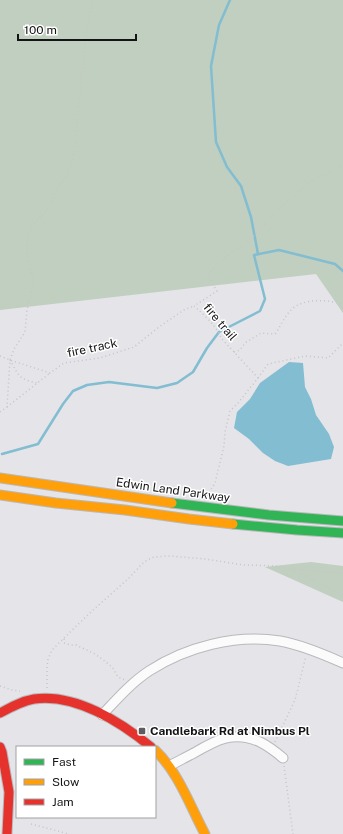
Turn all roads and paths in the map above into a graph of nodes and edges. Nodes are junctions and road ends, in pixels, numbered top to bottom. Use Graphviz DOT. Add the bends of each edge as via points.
graph roads {
  1 [pos="92,0"];
  2 [pos="343,164"];
  3 [pos="343,305"];
  4 [pos="194,306"];
  5 [pos="343,343"];
  6 [pos="234,352"];
  7 [pos="0,356"];
  8 [pos="10,360"];
  9 [pos="50,373"];
  10 [pos="258,378"];
  11 [pos="37,383"];
  12 [pos="7,407"];
  13 [pos="0,412"];
  14 [pos="0,478"];
  15 [pos="0,495"];
  16 [pos="206,498"];
  17 [pos="343,521"];
  18 [pos="343,533"];
  19 [pos="288,569"];
  20 [pos="343,573"];
  21 [pos="343,595"];
  22 [pos="64,638"];
  23 [pos="308,649"];
  24 [pos="343,663"];
  25 [pos="135,682"];
  26 [pos="48,698"];
  27 [pos="0,713"];
  28 [pos="102,714"];
  29 [pos="150,746"];
  30 [pos="0,747"];
  31 [pos="271,749"];
  32 [pos="156,751"];
  33 [pos="283,758"];
  34 [pos="169,766"];
  35 [pos="0,799"];
  36 [pos="31,824"];
  37 [pos="0,829"];
  38 [pos="7,834"];
  39 [pos="69,834"];
  40 [pos="205,834"];
  41 [pos="293,834"];
  1 -- 8 [label="path" via="86,35 76,145 69,173 43,215 32,226 27,238 28,259 34,281 25,332"];
  2 -- 4 [label="path, fire trail" via="309,183 248,242 225,257 207,275 217,291"];
  3 -- 6 [label="path" via="324,300 302,303 292,309 274,334 260,333"];
  4 -- 6 [label="path, fire trail" via="212,323"];
  4 -- 9 [label="path, fire track" via="159,327 134,347 100,358 64,363"];
  5 -- 10 [label="path" via="328,358 305,356 268,364"];
  6 -- 10 [label="path, fire trail"];
  7 -- 8 [label="path"];
  8 -- 9 [label="path"];
  8 -- 11 [label="path" via="22,379"];
  8 -- 12 [label="path"];
  9 -- 11 [label="path, fire track"];
  10 -- 16 [label="path" via="230,411 215,483"];
  11 -- 12 [label="path, fire track"];
  12 -- 13 [label="path"];
  14 -- 17 [label="main road, Edwin Land Parkway" via="186,505"];
  15 -- 18 [label="main road, Edwin Land Parkway" via="189,519"];
  19 -- 20 [label="path"];
  19 -- 21 [label="path"];
  19 -- 22 [label="path" via="205,558 154,557 141,565"];
  22 -- 25 [label="path" via="64,643 82,648 106,662 118,677"];
  22 -- 26 [label="path" via="52,650 48,659"];
  23 -- 24 [label="street"];
  23 -- 25 [label="street" via="280,641 260,639 214,643 178,655"];
  23 -- 31 [label="path" via="295,700"];
  25 -- 28 [label="street"];
  26 -- 27 [label="main road" via="23,702"];
  26 -- 28 [label="main road" via="68,700"];
  28 -- 29 [label="main road"];
  30 -- 38 [label="main road" via="9,792"];
  31 -- 33 [label="street"];
  31 -- 34 [label="street" via="251,739 228,738 209,744"];
  32 -- 34 [label="main road"];
  33 -- 41 [label="path"];
  34 -- 40 [label="main road"];
  35 -- 37 [label="main road"];
  36 -- 39 [label="path"];
}
